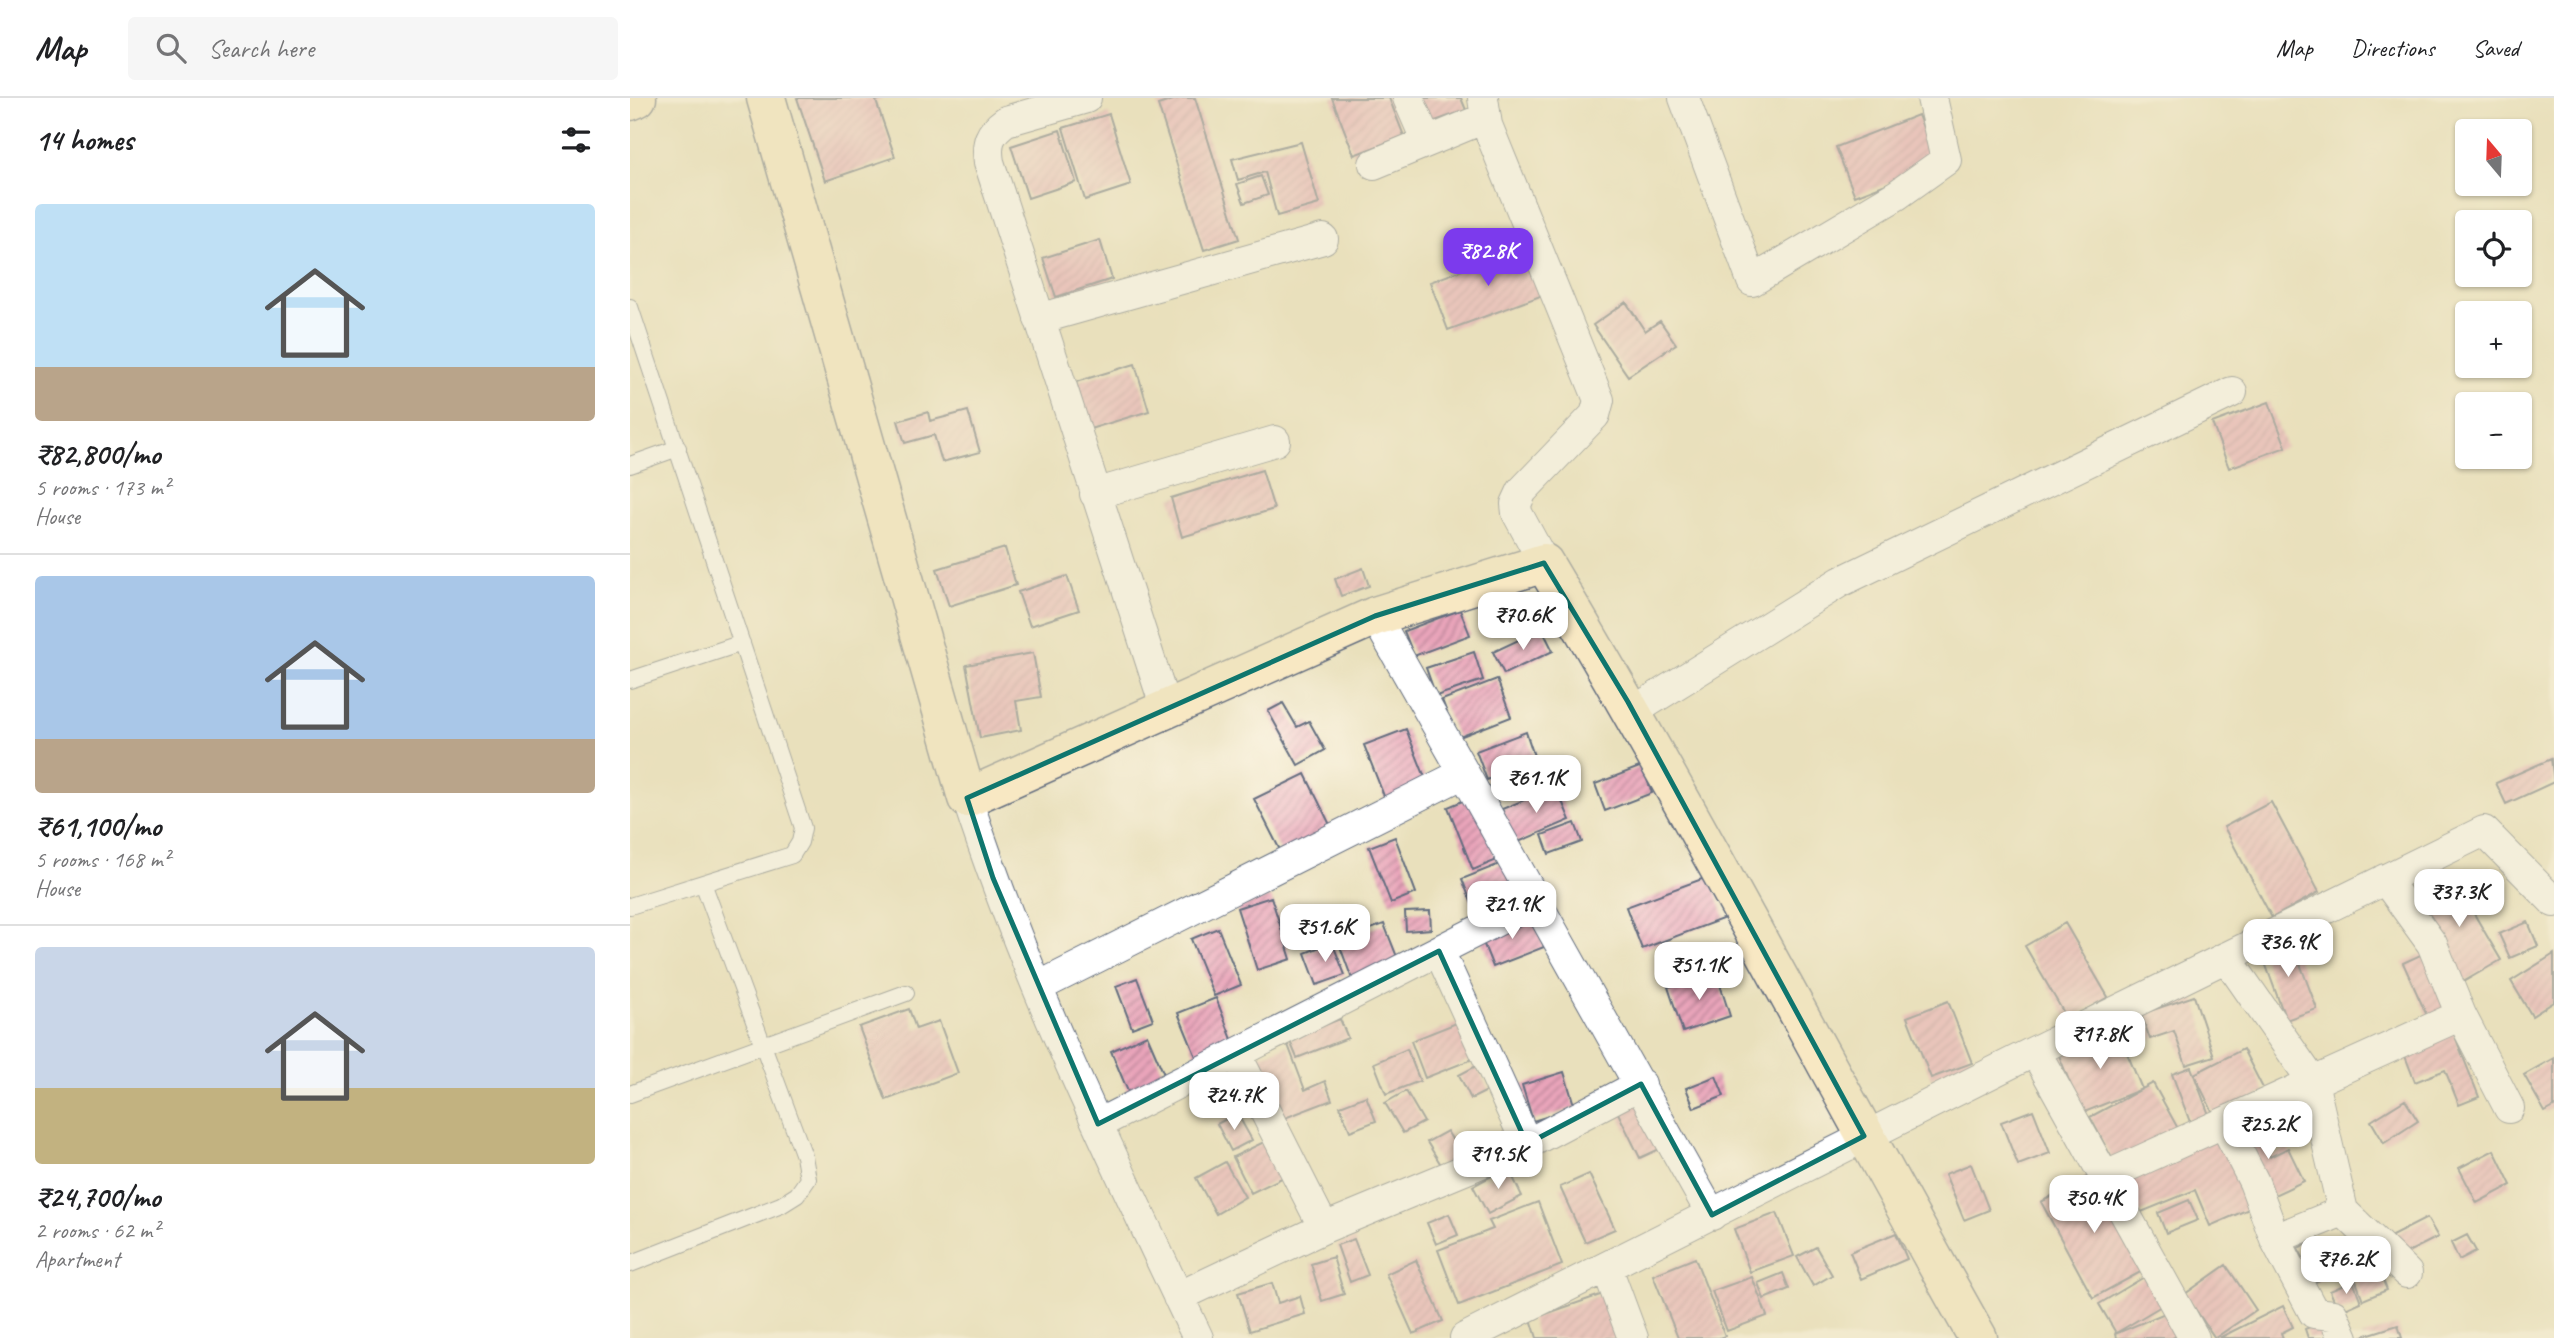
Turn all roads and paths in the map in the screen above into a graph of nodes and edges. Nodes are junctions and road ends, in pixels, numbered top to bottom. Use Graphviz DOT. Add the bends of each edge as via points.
graph roads {
  1 [pos="637,98"];
  2 [pos="766,98"];
  3 [pos="1086,98"];
  4 [pos="1408,98"];
  5 [pos="1684,98"];
  6 [pos="1932,98"];
  7 [pos="630,101"];
  8 [pos="1484,108"];
  9 [pos="1427,142"];
  10 [pos="1374,164"];
  11 [pos="1323,239"];
  12 [pos="630,307"];
  13 [pos="1039,318"];
  14 [pos="2232,392"];
  15 [pos="1275,442"];
  16 [pos="678,448"];
  17 [pos="630,465"];
  18 [pos="1095,494"];
  19 [pos="1545,563"];
  20 [pos="1375,617"];
  21 [pos="742,643"];
  22 [pos="630,680"];
  23 [pos="1166,709"];
  24 [pos="1633,712"];
  25 [pos="1464,773"];
  26 [pos="967,798"];
  27 [pos="2385,879"];
  28 [pos="703,883"];
  29 [pos="1536,901"];
  30 [pos="2554,902"];
  31 [pos="630,906"];
  32 [pos="1439,951"];
  33 [pos="2226,957"];
  34 [pos="1038,987"];
  35 [pos="906,993"];
  36 [pos="2461,1015"];
  37 [pos="762,1044"];
  38 [pos="2035,1051"];
  39 [pos="1236,1054"];
  40 [pos="2313,1082"];
  41 [pos="1641,1084"];
  42 [pos="630,1094"];
  43 [pos="2509,1108"];
  44 [pos="2224,1123"];
  45 [pos="1098,1124"];
  46 [pos="1864,1136"];
  47 [pos="1527,1144"];
  48 [pos="2104,1177"];
  49 [pos="2343,1211"];
  50 [pos="1712,1215"];
  51 [pos="1324,1228"];
  52 [pos="2275,1239"];
  53 [pos="630,1264"];
  54 [pos="1607,1268"];
  55 [pos="2407,1273"];
  56 [pos="1178,1297"];
  57 [pos="1198,1338"];
  58 [pos="1465,1338"];
  59 [pos="1633,1338"];
  60 [pos="1978,1338"];
  61 [pos="2193,1338"];
  62 [pos="2343,1338"];
  1 -- 7 [label="street"];
  2 -- 26 [label="street"];
  3 -- 13 [label="street" via="1006,121 986,144"];
  4 -- 9 [label="street"];
  5 -- 6 [label="street" via="1752,281 1897,195 1945,160"];
  8 -- 9 [label="street"];
  8 -- 19 [label="street" via="1599,400 1595,415 1522,491 1516,504"];
  9 -- 10 [label="street"];
  11 -- 13 [label="street"];
  12 -- 16 [label="lane"];
  13 -- 18 [label="street"];
  14 -- 24 [label="street" via="1840,582"];
  15 -- 18 [label="street"];
  16 -- 17 [label="lane"];
  16 -- 21 [label="lane"];
  18 -- 23 [label="street"];
  19 -- 20 [label="street"];
  19 -- 24 [label="street"];
  20 -- 23 [label="street"];
  20 -- 25 [label="street"];
  21 -- 22 [label="lane"];
  21 -- 28 [label="lane" via="803,828 792,855"];
  23 -- 26 [label="street"];
  24 -- 46 [label="street"];
  25 -- 29 [label="street"];
  25 -- 34 [label="street"];
  26 -- 34 [label="street" via="993,878"];
  27 -- 30 [label="street" via="2484,831"];
  27 -- 33 [label="street"];
  27 -- 36 [label="street" via="2432,944"];
  28 -- 31 [label="lane"];
  28 -- 37 [label="lane"];
  29 -- 32 [label="street"];
  29 -- 41 [label="street"];
  32 -- 39 [label="street"];
  32 -- 47 [label="street"];
  33 -- 38 [label="street"];
  33 -- 40 [label="street"];
  34 -- 45 [label="street"];
  35 -- 37 [label="lane"];
  36 -- 40 [label="street"];
  36 -- 43 [label="street"];
  37 -- 42 [label="lane"];
  37 -- 53 [label="lane" via="804,1156 808,1179 797,1195 781,1205"];
  38 -- 46 [label="street"];
  38 -- 48 [label="street"];
  39 -- 45 [label="street"];
  39 -- 51 [label="street"];
  40 -- 44 [label="street"];
  40 -- 49 [label="street"];
  41 -- 47 [label="street"];
  41 -- 50 [label="street"];
  44 -- 48 [label="street"];
  44 -- 52 [label="street"];
  45 -- 56 [label="street"];
  46 -- 50 [label="street"];
  46 -- 60 [label="street"];
  47 -- 51 [label="street"];
  48 -- 61 [label="street"];
  49 -- 52 [label="street"];
  49 -- 55 [label="street"];
  50 -- 54 [label="street"];
  51 -- 56 [label="street"];
  52 -- 62 [label="street" via="2314,1313 2333,1315"];
  54 -- 58 [label="street"];
  54 -- 59 [label="street"];
  56 -- 57 [label="street"];
}
